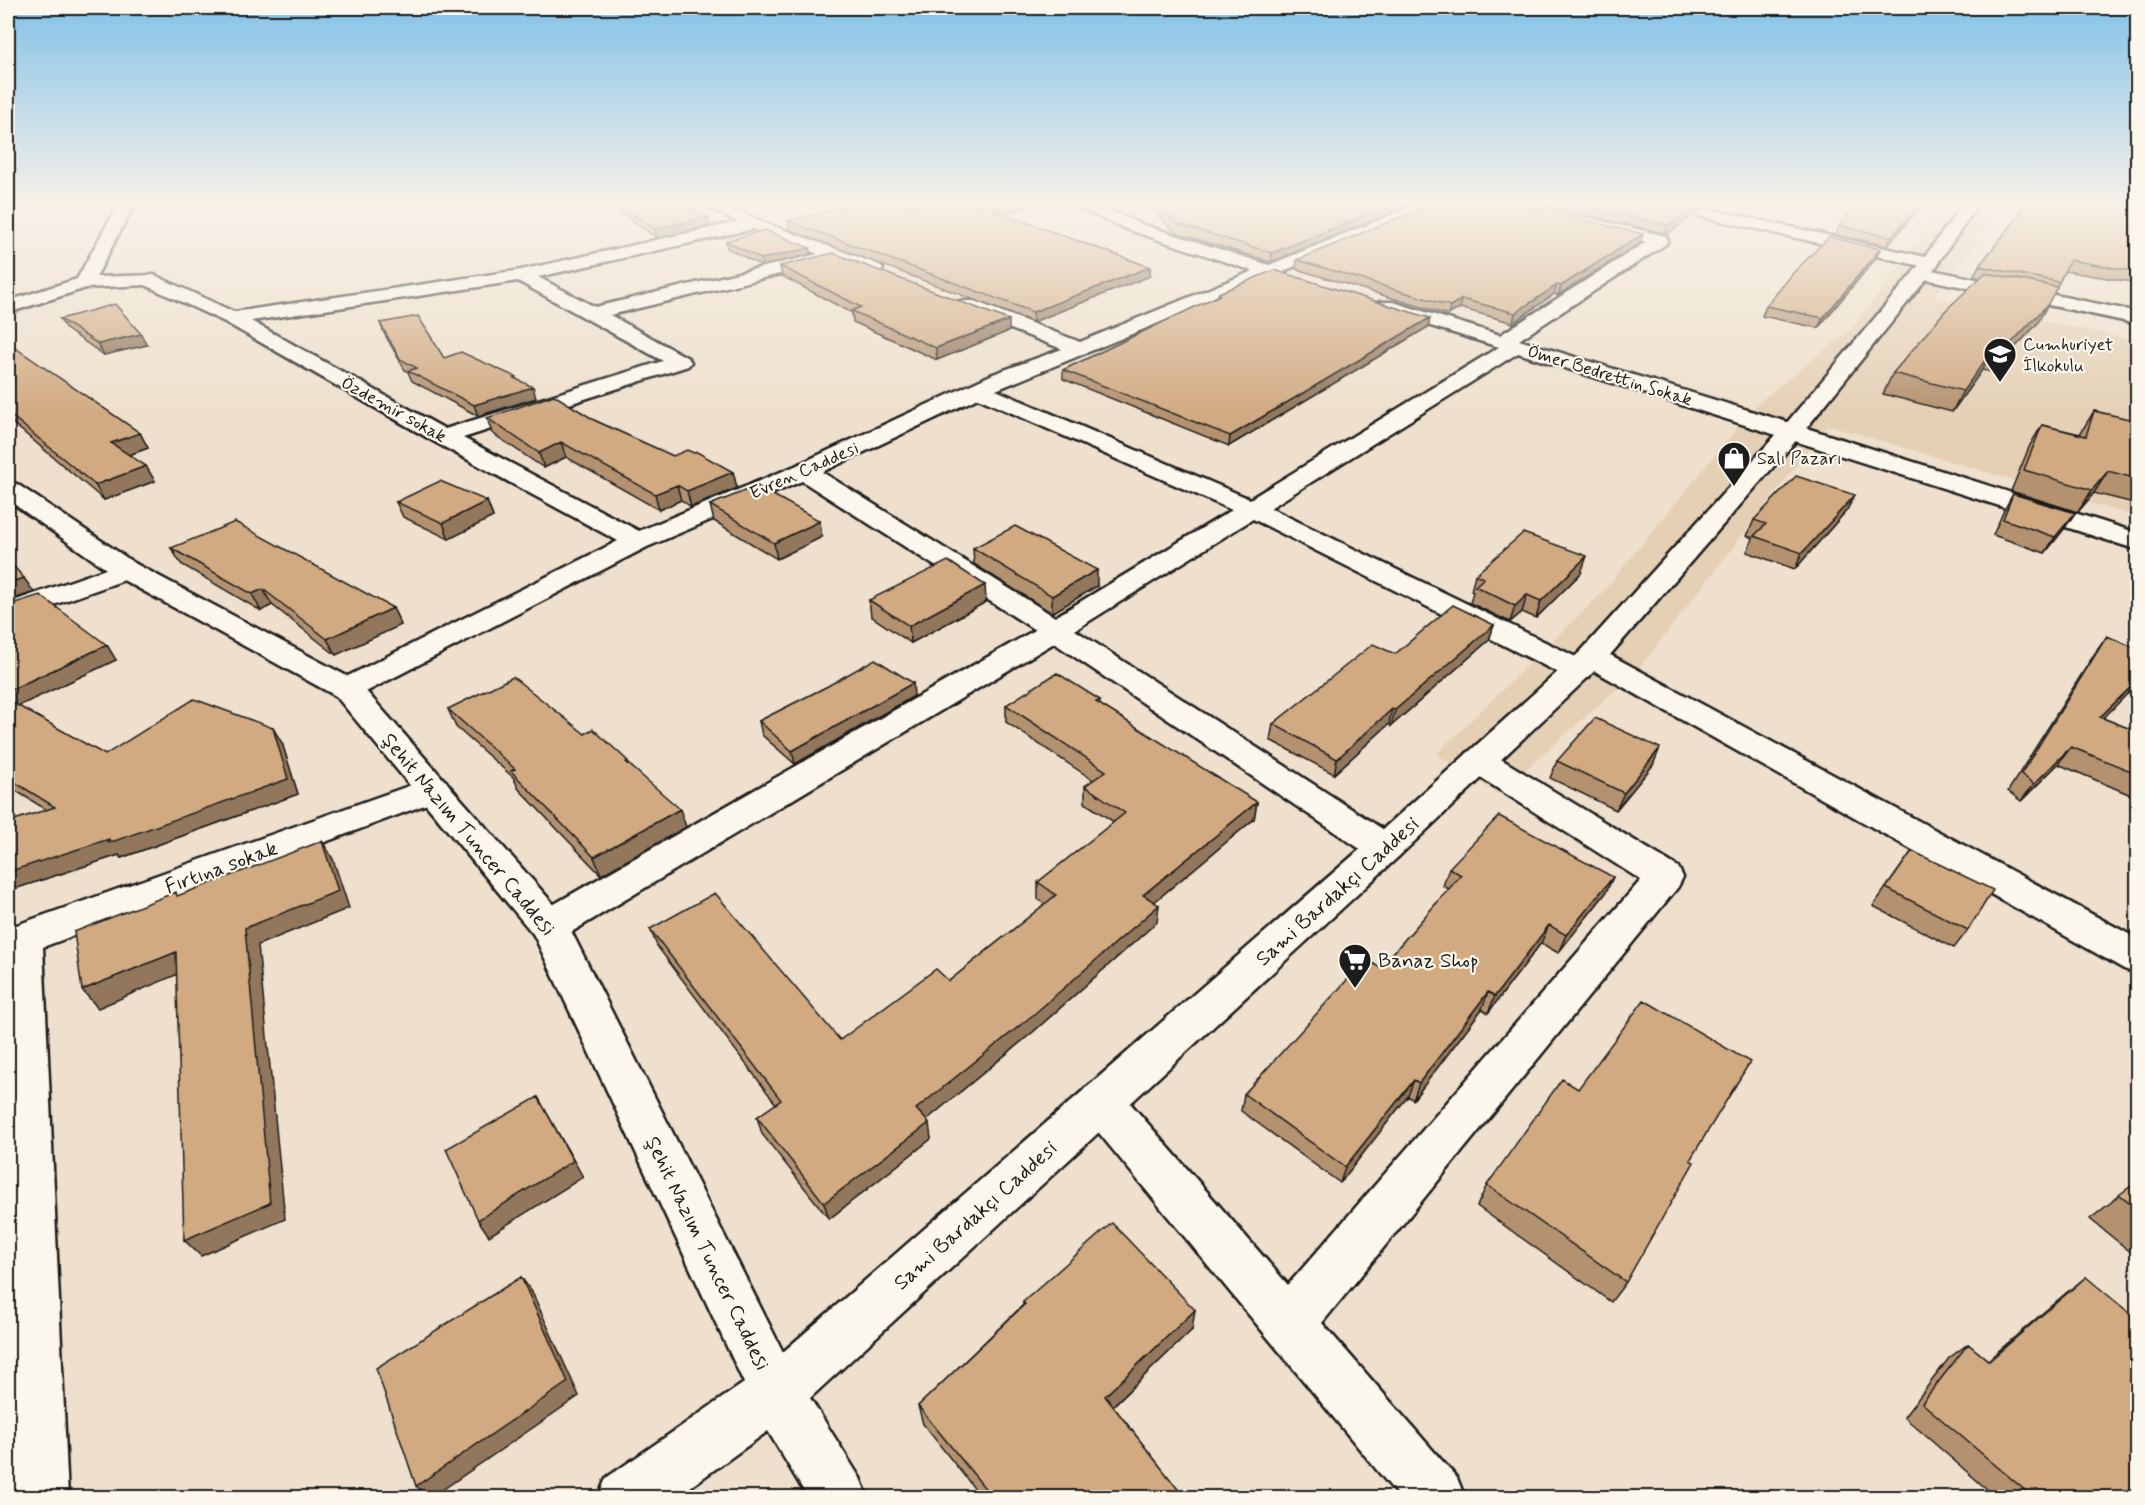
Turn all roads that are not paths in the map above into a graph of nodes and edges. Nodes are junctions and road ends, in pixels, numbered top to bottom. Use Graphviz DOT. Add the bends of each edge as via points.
graph roads {
  1 [pos="88,275"];
  2 [pos="519,275"];
  3 [pos="521,275"];
  4 [pos="753,275"];
  5 [pos="1256,275"];
  6 [pos="1285,275"];
  7 [pos="1609,275"];
  8 [pos="1920,275"];
  9 [pos="1957,275"];
  10 [pos="1303,281"];
  11 [pos="84,283"];
  12 [pos="948,298"];
  13 [pos="1369,301"];
  14 [pos="8,307"];
  15 [pos="591,314"];
  16 [pos="232,318"];
  17 [pos="2138,318"];
  18 [pos="1509,344"];
  19 [pos="1080,349"];
  20 [pos="978,390"];
  21 [pos="1792,431"];
  22 [pos="442,437"];
  23 [pos="804,471"];
  24 [pos="8,489"];
  25 [pos="1252,509"];
  26 [pos="638,541"];
  27 [pos="2138,542"];
  28 [pos="126,570"];
  29 [pos="8,613"];
  30 [pos="1055,630"];
  31 [pos="1585,664"];
  32 [pos="347,689"];
  33 [pos="1479,761"];
  34 [pos="434,789"];
  35 [pos="1385,848"];
  36 [pos="549,926"];
  37 [pos="15,941"];
  38 [pos="2138,958"];
  39 [pos="1101,1102"];
  40 [pos="1289,1323"];
  41 [pos="776,1393"];
  42 [pos="40,1497"];
  43 [pos="626,1497"];
  44 [pos="840,1497"];
  45 [pos="1437,1497"];
  1 -- 11 [label="street"];
  2 -- 16 [label="street"];
  3 -- 15 [label="street"];
  4 -- 15 [label="street"];
  5 -- 19 [label="street, Evren Caddesi"];
  6 -- 10 [label="street"];
  7 -- 18 [label="street"];
  8 -- 21 [label="street, Sami Bardakçı Caddesi"];
  9 -- 17 [label="street"];
  11 -- 14 [label="street"];
  11 -- 16 [label="street, Özdemir sokak" via="148,279"];
  12 -- 19 [label="street"];
  13 -- 18 [label="street, Ömer Bedrettin Sokak"];
  15 -- 22 [label="street" via="681,362"];
  16 -- 22 [label="street, Özdemir sokak"];
  18 -- 21 [label="street, Ömer Bedrettin Sokak"];
  18 -- 25 [label="street"];
  19 -- 20 [label="street, Evren Caddesi"];
  20 -- 23 [label="street, Evren Caddesi"];
  20 -- 25 [label="street"];
  21 -- 27 [label="street, Ömer Bedrettin Sokak"];
  21 -- 31 [label="street, Sami Bardakçı Caddesi"];
  22 -- 26 [label="street, Özdemir sokak"];
  23 -- 26 [label="street, Evren Caddesi"];
  23 -- 30 [label="street"];
  24 -- 28 [label="street, Şehit Nazım Tuncer Caddesi"];
  25 -- 30 [label="street"];
  25 -- 31 [label="street"];
  26 -- 32 [label="street, Evren Caddesi"];
  28 -- 29 [label="street"];
  28 -- 32 [label="street, Şehit Nazım Tuncer Caddesi"];
  30 -- 35 [label="street"];
  30 -- 36 [label="street"];
  31 -- 33 [label="street, Sami Bardakçı Caddesi"];
  31 -- 38 [label="street"];
  32 -- 34 [label="street, Şehit Nazım Tuncer Caddesi"];
  33 -- 35 [label="street, Sami Bardakçı Caddesi"];
  33 -- 40 [label="street" via="1665,878"];
  34 -- 36 [label="street, Şehit Nazım Tuncer Caddesi"];
  34 -- 37 [label="street, Fırtına sokak"];
  35 -- 39 [label="street, Sami Bardakçı Caddesi"];
  36 -- 41 [label="street, Şehit Nazım Tuncer Caddesi"];
  37 -- 42 [label="street"];
  39 -- 40 [label="street"];
  39 -- 41 [label="street, Sami Bardakçı Caddesi"];
  40 -- 45 [label="street"];
  41 -- 43 [label="street, Sami Bardakçı Caddesi"];
  41 -- 44 [label="street, Şehit Nazım Tuncer Caddesi"];
}
